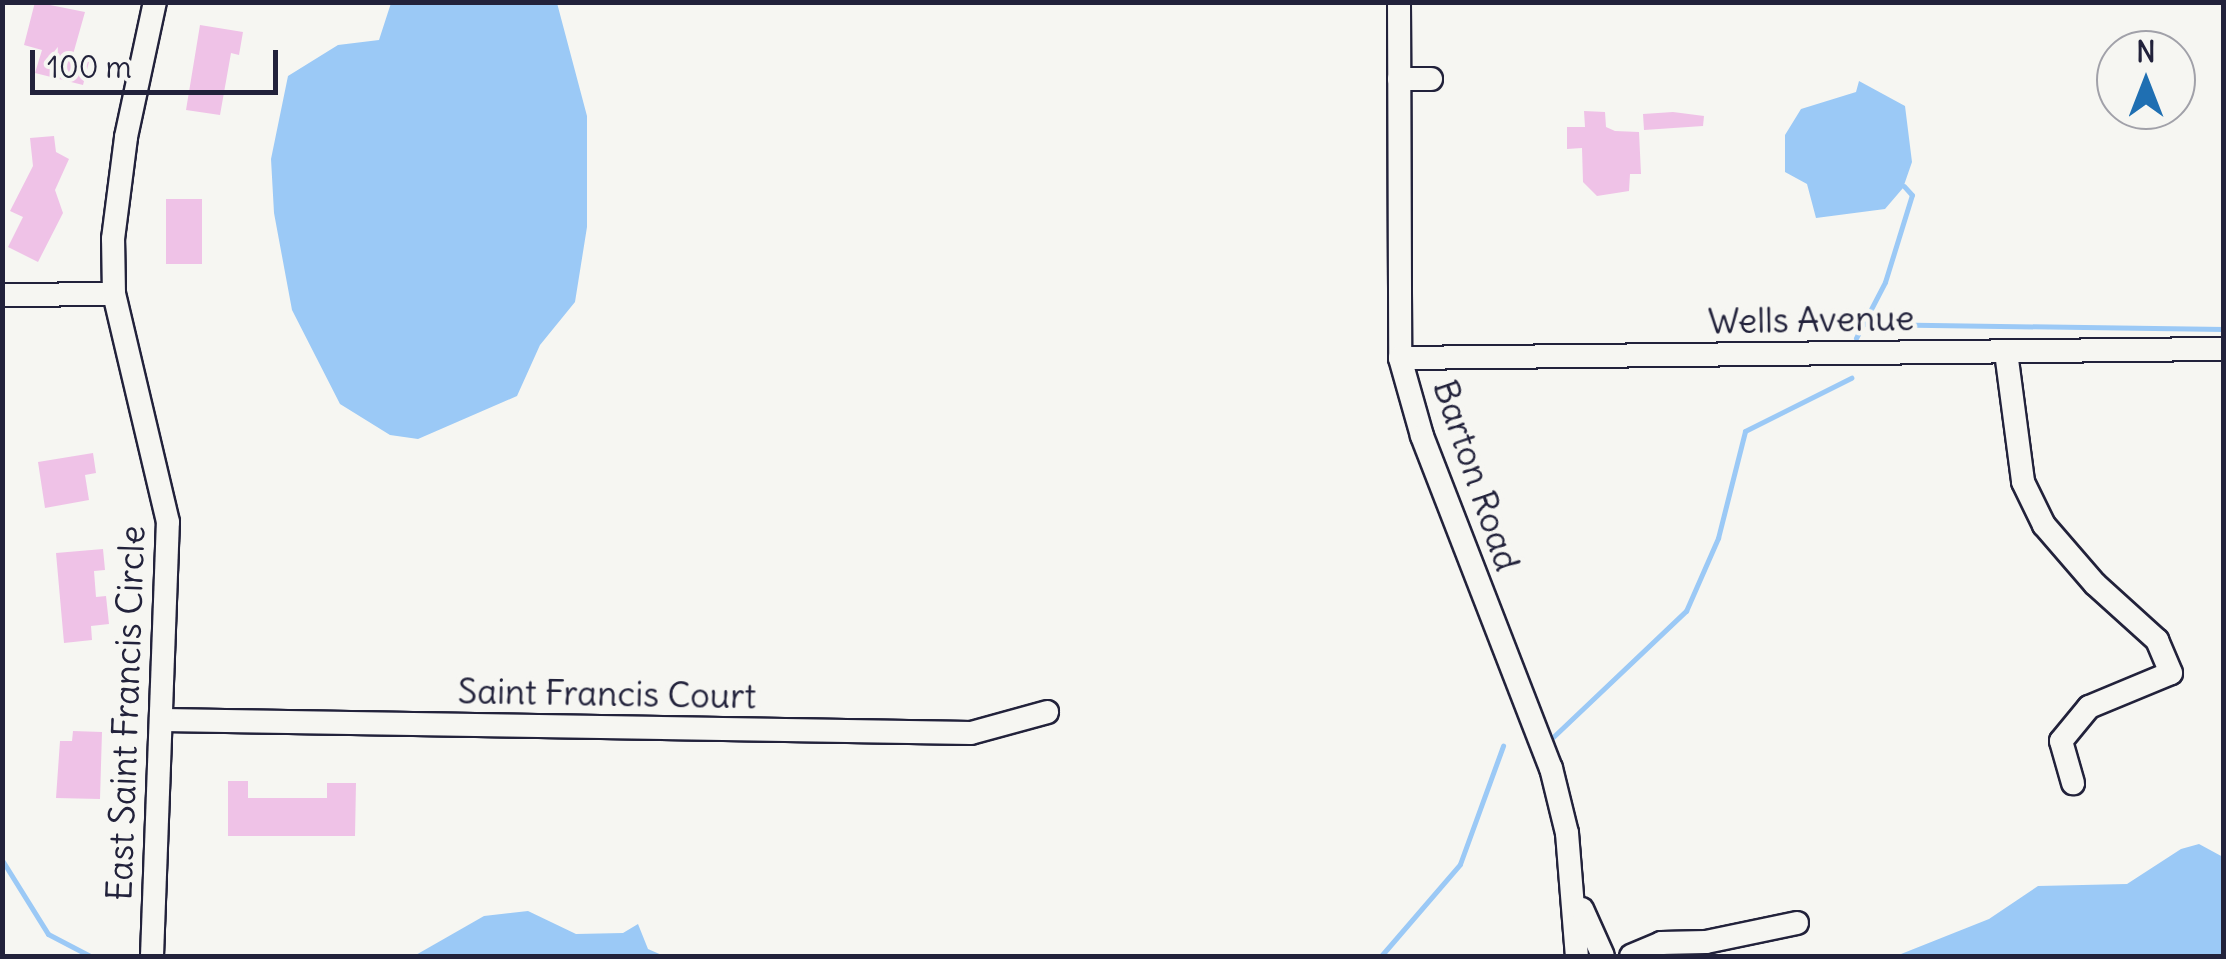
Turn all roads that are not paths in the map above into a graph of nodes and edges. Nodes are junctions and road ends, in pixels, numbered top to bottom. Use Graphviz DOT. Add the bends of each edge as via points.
graph roads {
  1 [pos="154,2"];
  2 [pos="1400,2"];
  3 [pos="1398,79"];
  4 [pos="1431,79"];
  5 [pos="114,294"];
  6 [pos="2,295"];
  7 [pos="2224,349"];
  8 [pos="2006,352"];
  9 [pos="1400,358"];
  10 [pos="1047,712"];
  11 [pos="163,720"];
  12 [pos="2073,784"];
  13 [pos="1575,904"];
  14 [pos="1797,923"];
  15 [pos="152,956"];
  16 [pos="1578,956"];
  17 [pos="1602,956"];
  18 [pos="1631,956"];
  1 -- 5 [label="street, East Saint Francis Circle" via="118,192"];
  2 -- 3 [label="street, Barton Road"];
  3 -- 4 [label="street"];
  3 -- 9 [label="street, Barton Road"];
  5 -- 6 [label="street"];
  5 -- 11 [label="street, East Saint Francis Circle" via="168,522"];
  7 -- 8 [label="street, Wells Avenue"];
  8 -- 9 [label="street, Wells Avenue"];
  8 -- 12 [label="street" via="2023,482 2044,525 2157,640 2171,673 2090,707 2062,741"];
  9 -- 13 [label="street, Barton Road" via="1422,436 1551,768"];
  10 -- 11 [label="street, Saint Francis Court" via="971,733"];
  11 -- 15 [label="street, East Saint Francis Circle"];
  13 -- 16 [label="street, Barton Road"];
  13 -- 17 [label="street" via="1586,913"];
  14 -- 18 [label="street" via="1706,942 1661,943"];
}
